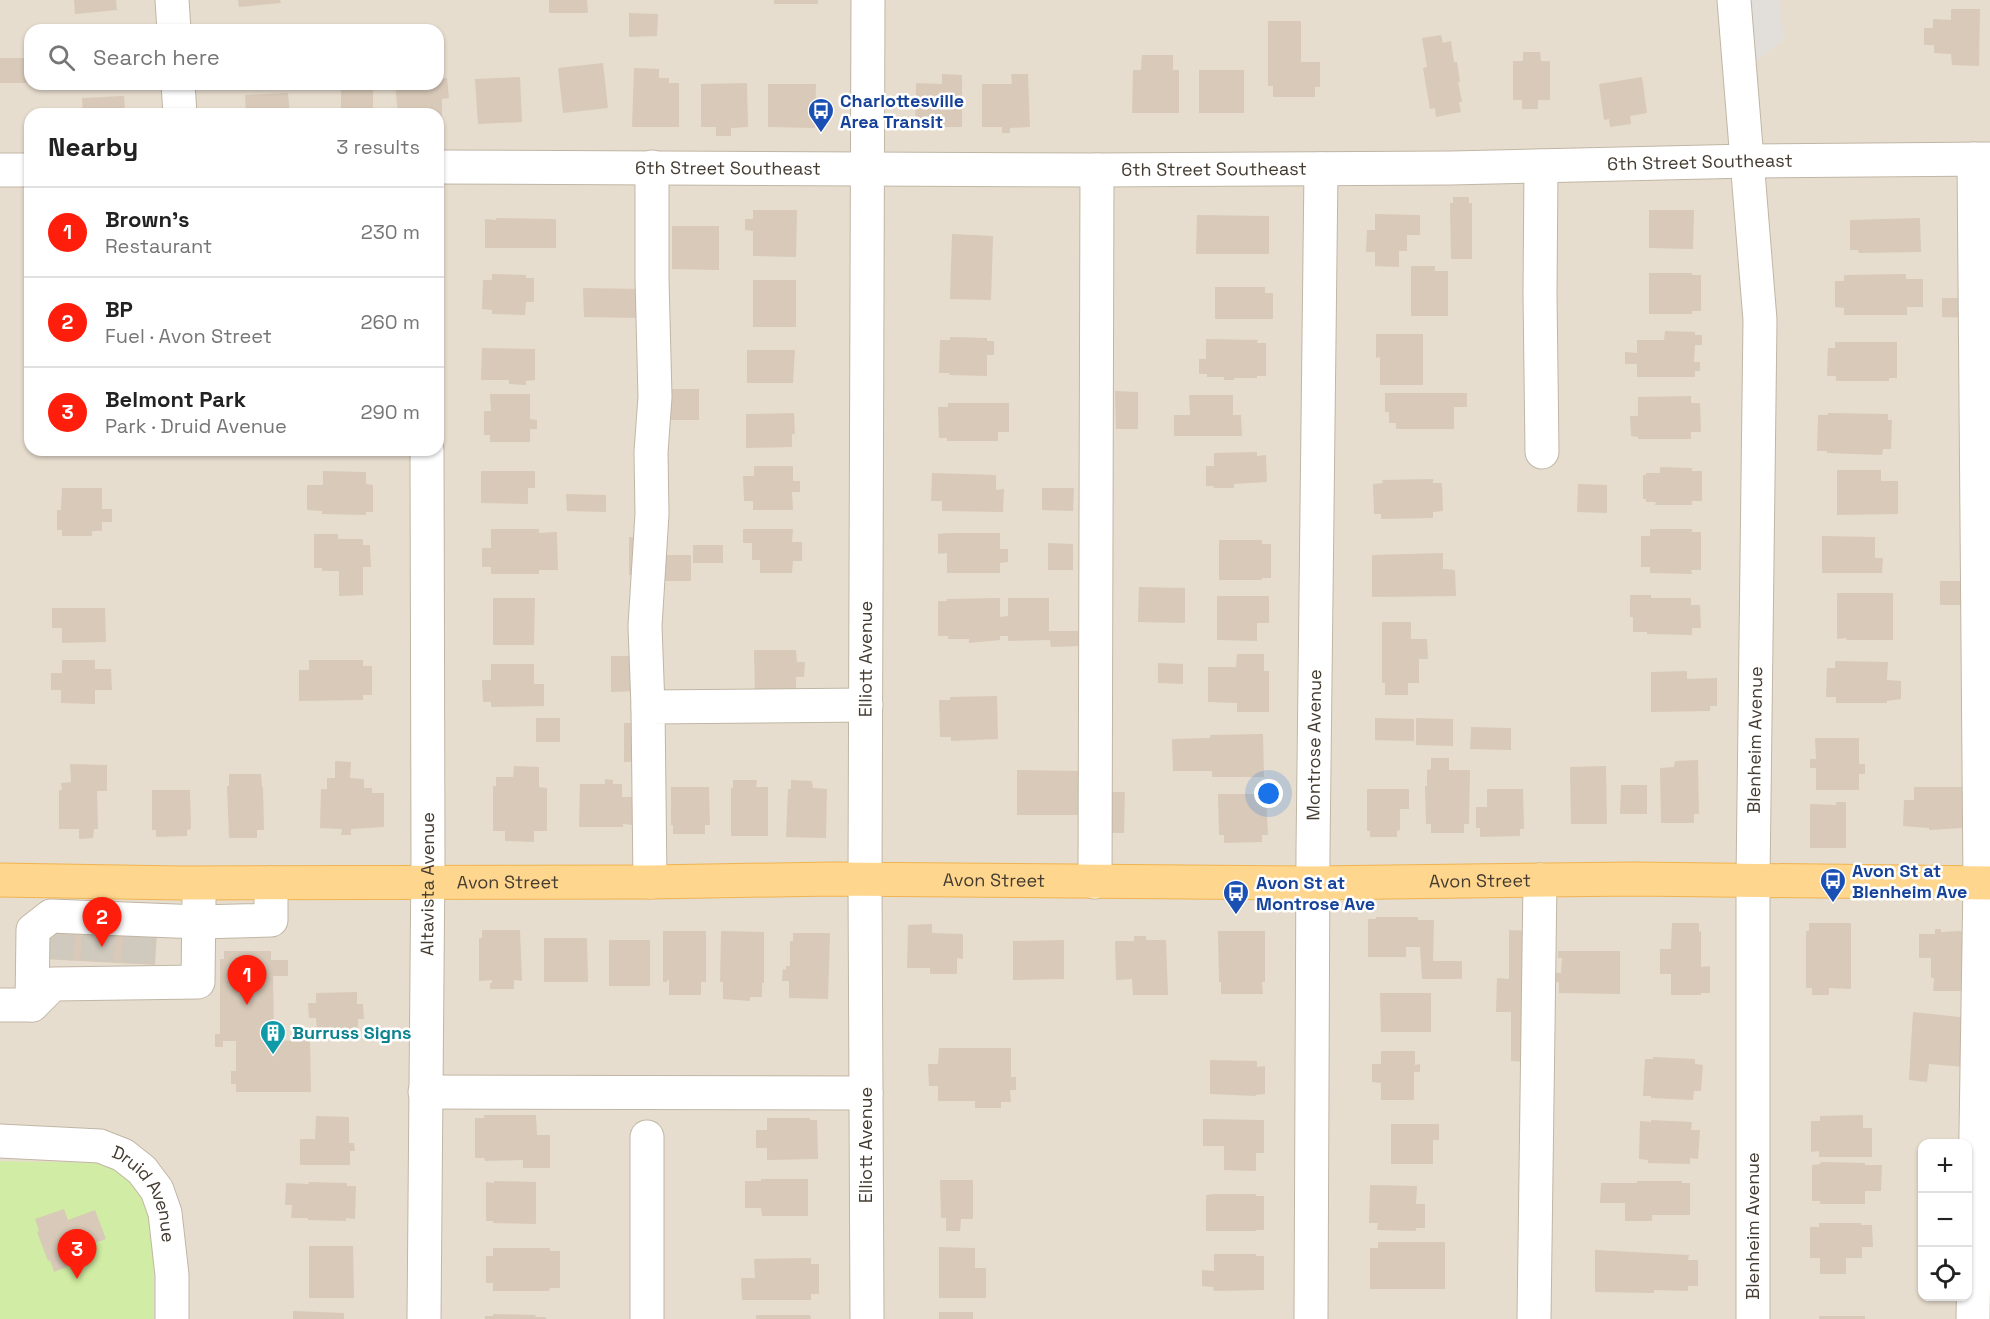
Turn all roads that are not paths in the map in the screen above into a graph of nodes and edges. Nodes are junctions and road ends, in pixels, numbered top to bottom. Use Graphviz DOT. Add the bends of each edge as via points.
graph roads {
  1 [pos="172,0"];
  2 [pos="868,0"];
  3 [pos="1734,0"];
  4 [pos="174,24"];
  5 [pos="178,90"];
  6 [pos="180,108"];
  7 [pos="1982,159"];
  8 [pos="1749,161"];
  9 [pos="444,166"];
  10 [pos="1541,166"];
  11 [pos="652,167"];
  12 [pos="867,168"];
  13 [pos="1321,169"];
  14 [pos="0,170"];
  15 [pos="24,170"];
  16 [pos="1097,170"];
  17 [pos="1542,452"];
  18 [pos="427,456"];
  19 [pos="866,705"];
  20 [pos="648,707"];
  21 [pos="0,880"];
  22 [pos="865,880"];
  23 [pos="1540,880"];
  24 [pos="1753,880"];
  25 [pos="428,882"];
  26 [pos="650,882"];
  27 [pos="1095,882"];
  28 [pos="200,883"];
  29 [pos="271,883"];
  30 [pos="1312,883"];
  31 [pos="1985,883"];
  32 [pos="199,922"];
  33 [pos="97,948"];
  34 [pos="47,983"];
  35 [pos="0,1005"];
  36 [pos="425,1092"];
  37 [pos="866,1093"];
  38 [pos="647,1137"];
  39 [pos="0,1141"];
  40 [pos="172,1319"];
  41 [pos="424,1319"];
  42 [pos="647,1319"];
  43 [pos="867,1319"];
  44 [pos="1311,1319"];
  45 [pos="1534,1319"];
  46 [pos="1752,1319"];
  47 [pos="1973,1319"];
  1 -- 4 [label="street"];
  2 -- 12 [label="street, Elliott Avenue"];
  3 -- 8 [label="street, Blenheim Avenue"];
  5 -- 6 [label="street"];
  7 -- 8 [label="street, 6th Street Southeast"];
  7 -- 31 [label="street"];
  8 -- 10 [label="street, 6th Street Southeast"];
  8 -- 24 [label="street, Blenheim Avenue" via="1760,320"];
  9 -- 11 [label="street, 6th Street Southeast"];
  10 -- 13 [label="street, 6th Street Southeast"];
  10 -- 17 [label="street"];
  11 -- 12 [label="street, 6th Street Southeast"];
  11 -- 20 [label="street" via="655,397 645,626"];
  12 -- 16 [label="street, 6th Street Southeast"];
  12 -- 19 [label="street, Elliott Avenue"];
  13 -- 16 [label="street, 6th Street Southeast"];
  13 -- 30 [label="street, Montrose Avenue"];
  14 -- 15 [label="street"];
  16 -- 27 [label="street"];
  18 -- 25 [label="street, Altavista Avenue"];
  19 -- 20 [label="street"];
  19 -- 22 [label="street, Elliott Avenue"];
  20 -- 26 [label="street"];
  21 -- 28 [label="main road, Avon Street"];
  22 -- 26 [label="main road, Avon Street"];
  22 -- 27 [label="main road, Avon Street"];
  22 -- 37 [label="street, Elliott Avenue"];
  23 -- 24 [label="main road, Avon Street"];
  23 -- 30 [label="main road, Avon Street"];
  23 -- 45 [label="street"];
  24 -- 31 [label="main road, Avon Street"];
  24 -- 46 [label="street, Blenheim Avenue"];
  25 -- 26 [label="main road, Avon Street"];
  25 -- 29 [label="main road, Avon Street"];
  25 -- 36 [label="street, Altavista Avenue"];
  27 -- 30 [label="main road, Avon Street"];
  28 -- 29 [label="main road, Avon Street"];
  28 -- 32 [label="street"];
  29 -- 32 [label="street" via="271,920"];
  30 -- 44 [label="street, Montrose Avenue"];
  31 -- 47 [label="street"];
  32 -- 33 [label="street" via="140,925"];
  32 -- 33 [label="street" via="198,982 137,973"];
  33 -- 34 [label="street"];
  33 -- 34 [label="street" via="51,916 33,930"];
  34 -- 35 [label="street"];
  36 -- 37 [label="street"];
  36 -- 41 [label="street, Altavista Avenue"];
  37 -- 43 [label="street, Elliott Avenue"];
  38 -- 42 [label="street"];
  39 -- 40 [label="street, Druid Avenue" via="100,1146 123,1155 142,1170 157,1190 165,1213"];
}
